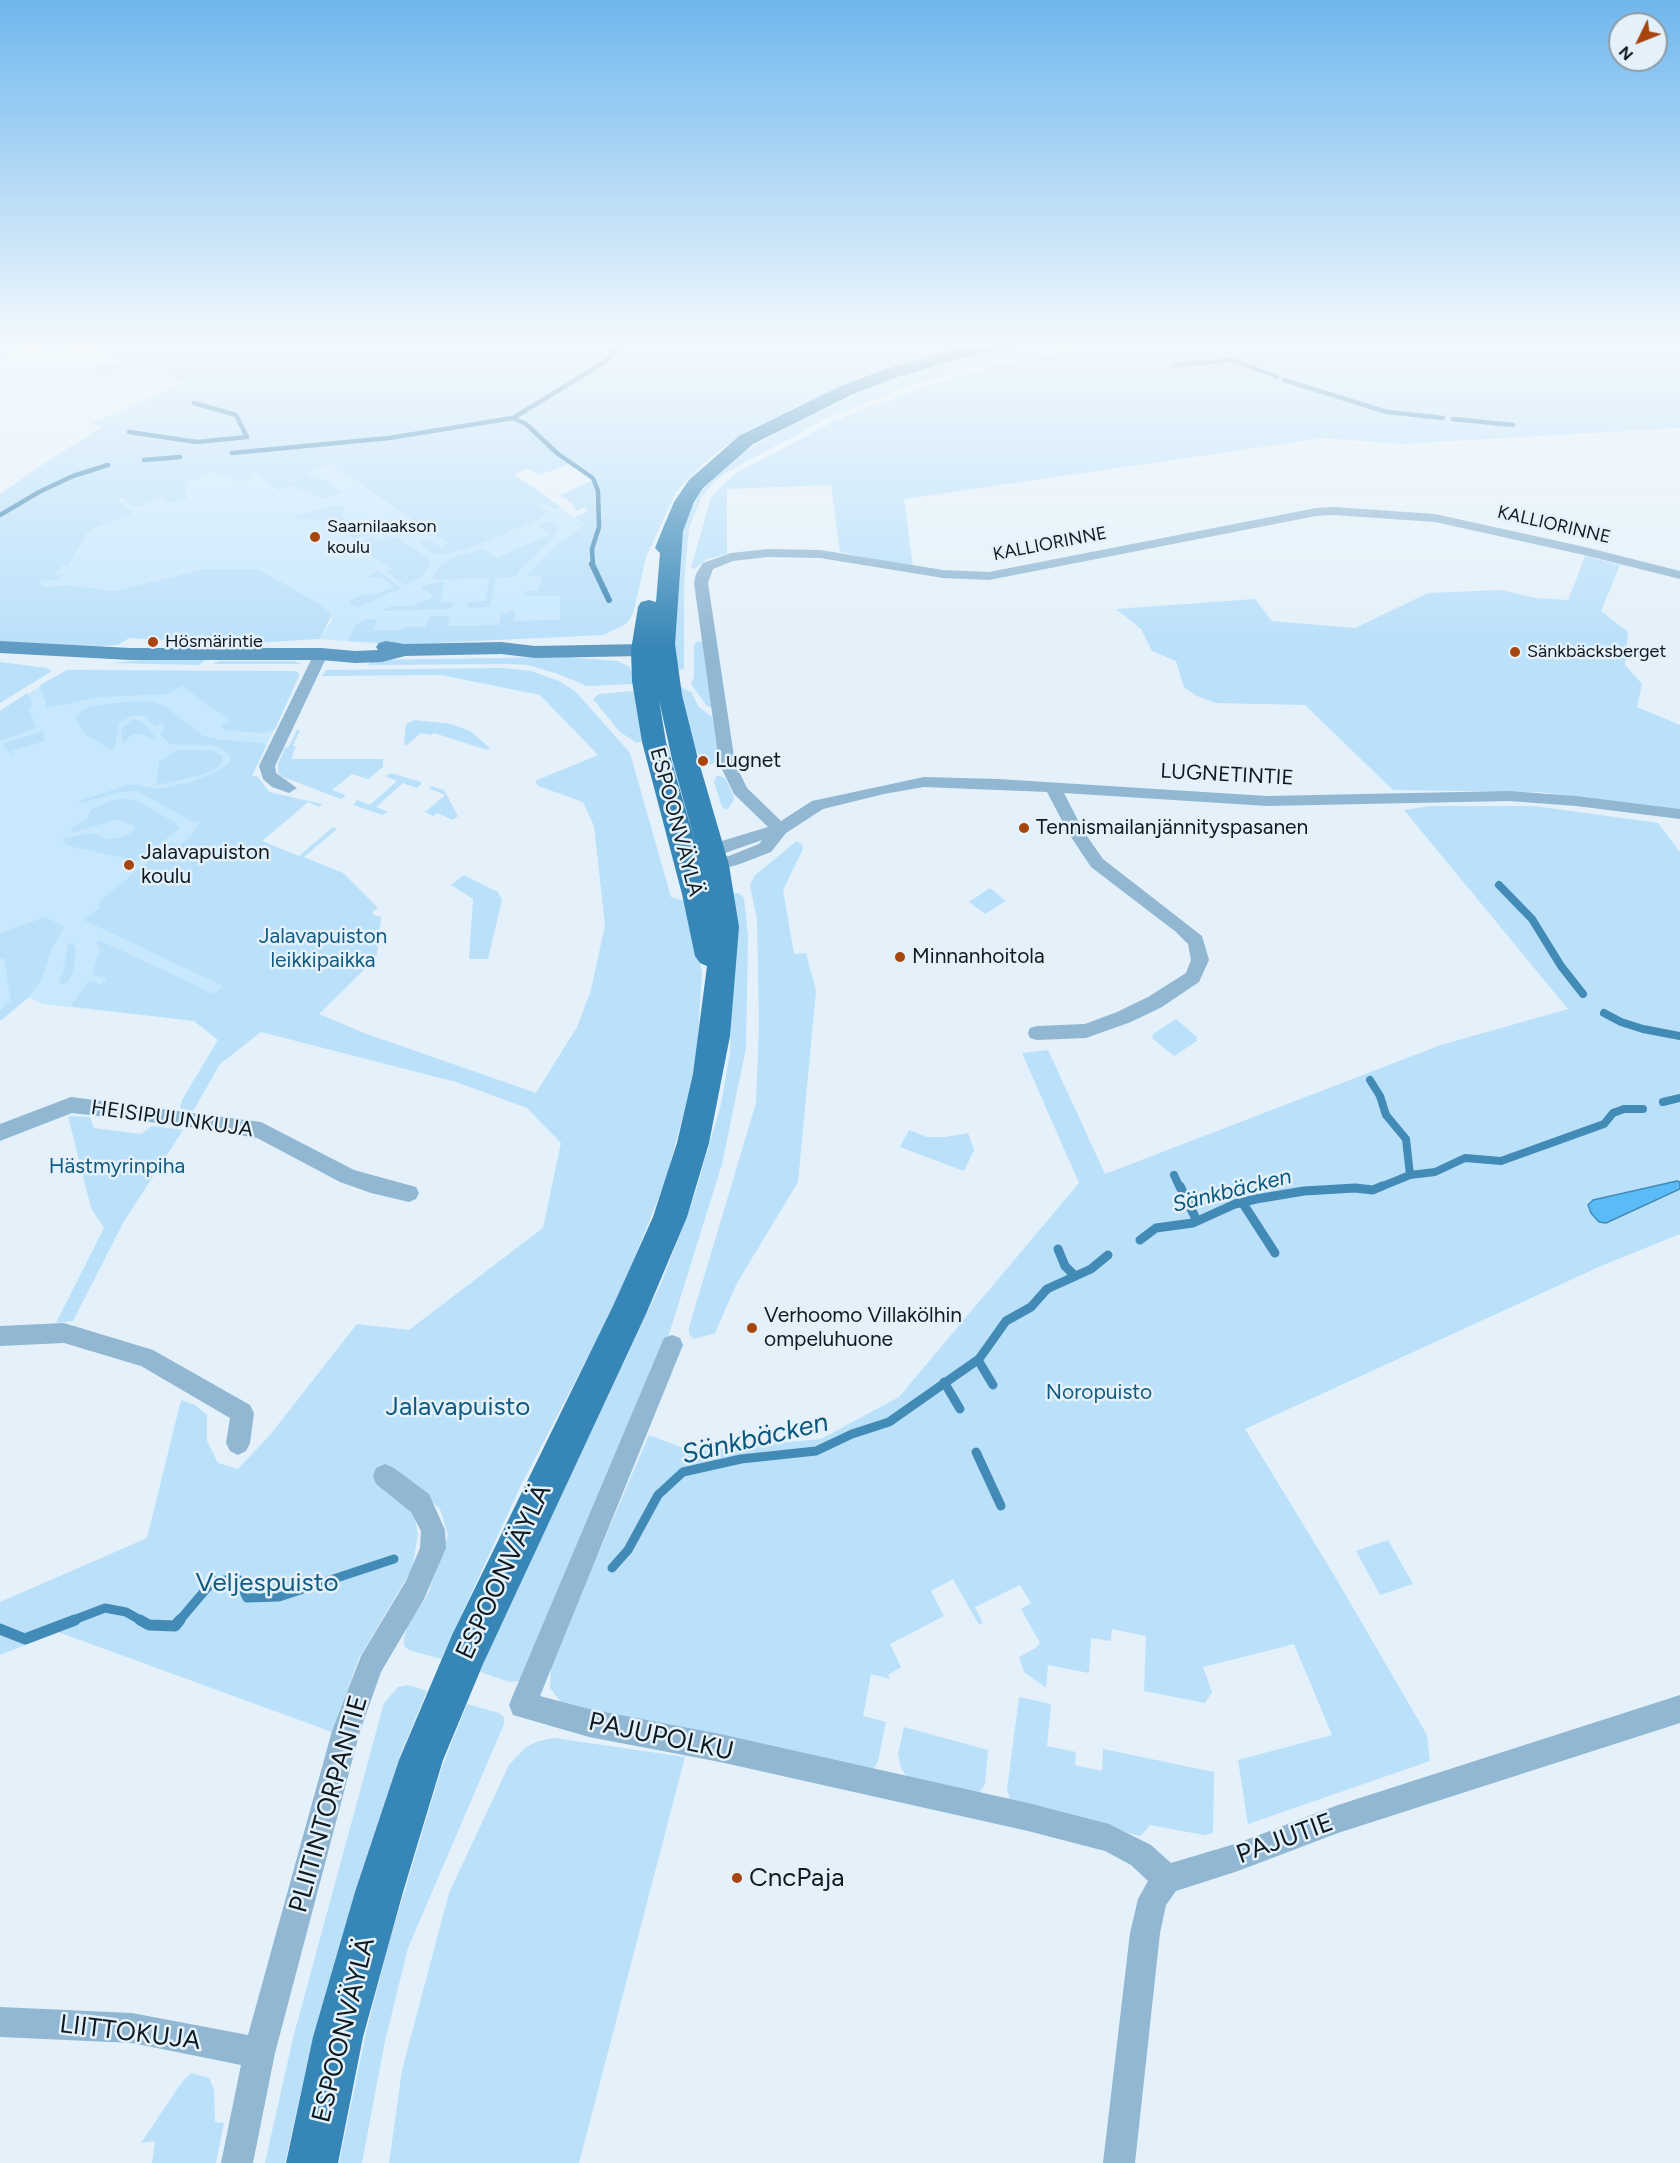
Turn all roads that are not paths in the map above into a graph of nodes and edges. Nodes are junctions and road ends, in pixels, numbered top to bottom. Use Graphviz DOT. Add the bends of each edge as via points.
graph roads {
  1 [pos="740,445"];
  2 [pos="1680,575"];
  3 [pos="650,644"];
  4 [pos="0,647"];
  5 [pos="321,654"];
  6 [pos="289,788"];
  7 [pos="1053,788"];
  8 [pos="1680,814"];
  9 [pos="780,829"];
  10 [pos="705,859"];
  11 [pos="1037,1032"];
  12 [pos="0,1133"];
  13 [pos="409,1193"];
  14 [pos="0,1336"];
  15 [pos="672,1345"];
  16 [pos="238,1443"];
  17 [pos="385,1476"];
  18 [pos="1680,1709"];
  19 [pos="1167,1879"];
  20 [pos="0,2022"];
  21 [pos="259,2052"];
  22 [pos="237,2163"];
  23 [pos="312,2163"];
  24 [pos="1119,2163"];
  1 -- 3 [label="main road, ESPOONVÄYLÄ" via="696,484 684,502 673,528"];
  2 -- 9 [label="street, KALLIORINNE" via="1435,518 1333,511 988,576 934,573 820,554 731,557 708,566 701,583 727,763 740,790"];
  3 -- 5 [label="street" via="535,652 501,648 404,650 382,656"];
  3 -- 10 [label="main road, ESPOONVÄYLÄ" via="670,695"];
  4 -- 5 [label="street" via="130,654"];
  5 -- 6 [label="street" via="267,766 269,775"];
  7 -- 8 [label="street, LUGNETINTIE" via="1267,801 1509,796"];
  7 -- 9 [label="street, LUGNETINTIE" via="908,783 818,805"];
  7 -- 11 [label="street" via="1097,863 1196,941 1200,960 1193,977 1124,1017 1086,1031"];
  9 -- 10 [label="street, LUGNETINTIE" via="765,848 748,856"];
  10 -- 23 [label="main road, ESPOONVÄYLÄ" via="725,927 716,1036 693,1143 670,1217 467,1650 422,1760 338,2037"];
  12 -- 13 [label="street, HEISIPUUNKUJA" via="71,1105 183,1118 261,1130 347,1176"];
  14 -- 16 [label="street" via="64,1333 145,1357 242,1413"];
  15 -- 19 [label="street, PAJUPOLKU" via="523,1705 1109,1838 1141,1854"];
  17 -- 21 [label="street, PLIITINTORPANTIE" via="420,1503 433,1530 433,1548 415,1590 370,1665 346,1731"];
  18 -- 19 [label="street, PAJUTIE" via="1338,1819"];
  19 -- 24 [label="street" via="1153,1899 1144,1933"];
  20 -- 21 [label="street, LIITTOKUJA" via="132,2028"];
  21 -- 22 [label="street, PLIITINTORPANTIE"];
}
